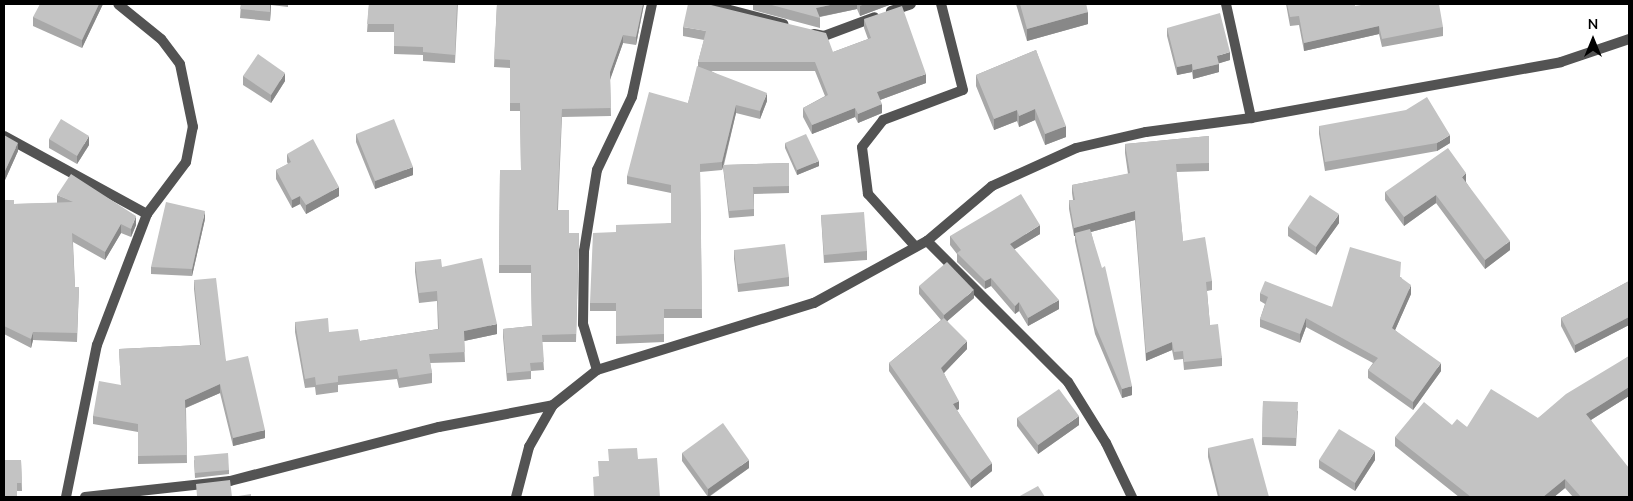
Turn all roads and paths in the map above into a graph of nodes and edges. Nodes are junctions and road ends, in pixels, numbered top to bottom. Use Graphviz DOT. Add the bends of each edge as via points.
graph roads {
  1 [pos="118,4"];
  2 [pos="652,4"];
  3 [pos="707,4"];
  4 [pos="911,4"];
  5 [pos="941,4"];
  6 [pos="1226,4"];
  7 [pos="1629,39"];
  8 [pos="1251,118"];
  9 [pos="4,136"];
  10 [pos="147,214"];
  11 [pos="927,240"];
  12 [pos="914,245"];
  13 [pos="597,370"];
  14 [pos="554,405"];
  15 [pos="66,497"];
  16 [pos="85,497"];
  17 [pos="516,497"];
  18 [pos="1132,497"];
  1 -- 10 [label="street" via="161,39 180,64 192,127 186,162"];
  2 -- 13 [label="street" via="632,97 598,170 584,251 583,324"];
  3 -- 4 [label="street" via="824,36"];
  5 -- 12 [label="street" via="964,90 883,120 862,147 868,194"];
  6 -- 8 [label="street"];
  7 -- 8 [label="street" via="1561,62"];
  8 -- 11 [label="street" via="1146,132 1076,148 992,186"];
  9 -- 10 [label="street"];
  10 -- 15 [label="street" via="98,345"];
  11 -- 12 [label="street"];
  11 -- 18 [label="street" via="1068,382 1106,443"];
  12 -- 13 [label="street" via="814,303"];
  13 -- 14 [label="street"];
  14 -- 16 [label="street" via="439,427 230,482"];
  14 -- 17 [label="street" via="529,447"];
}
